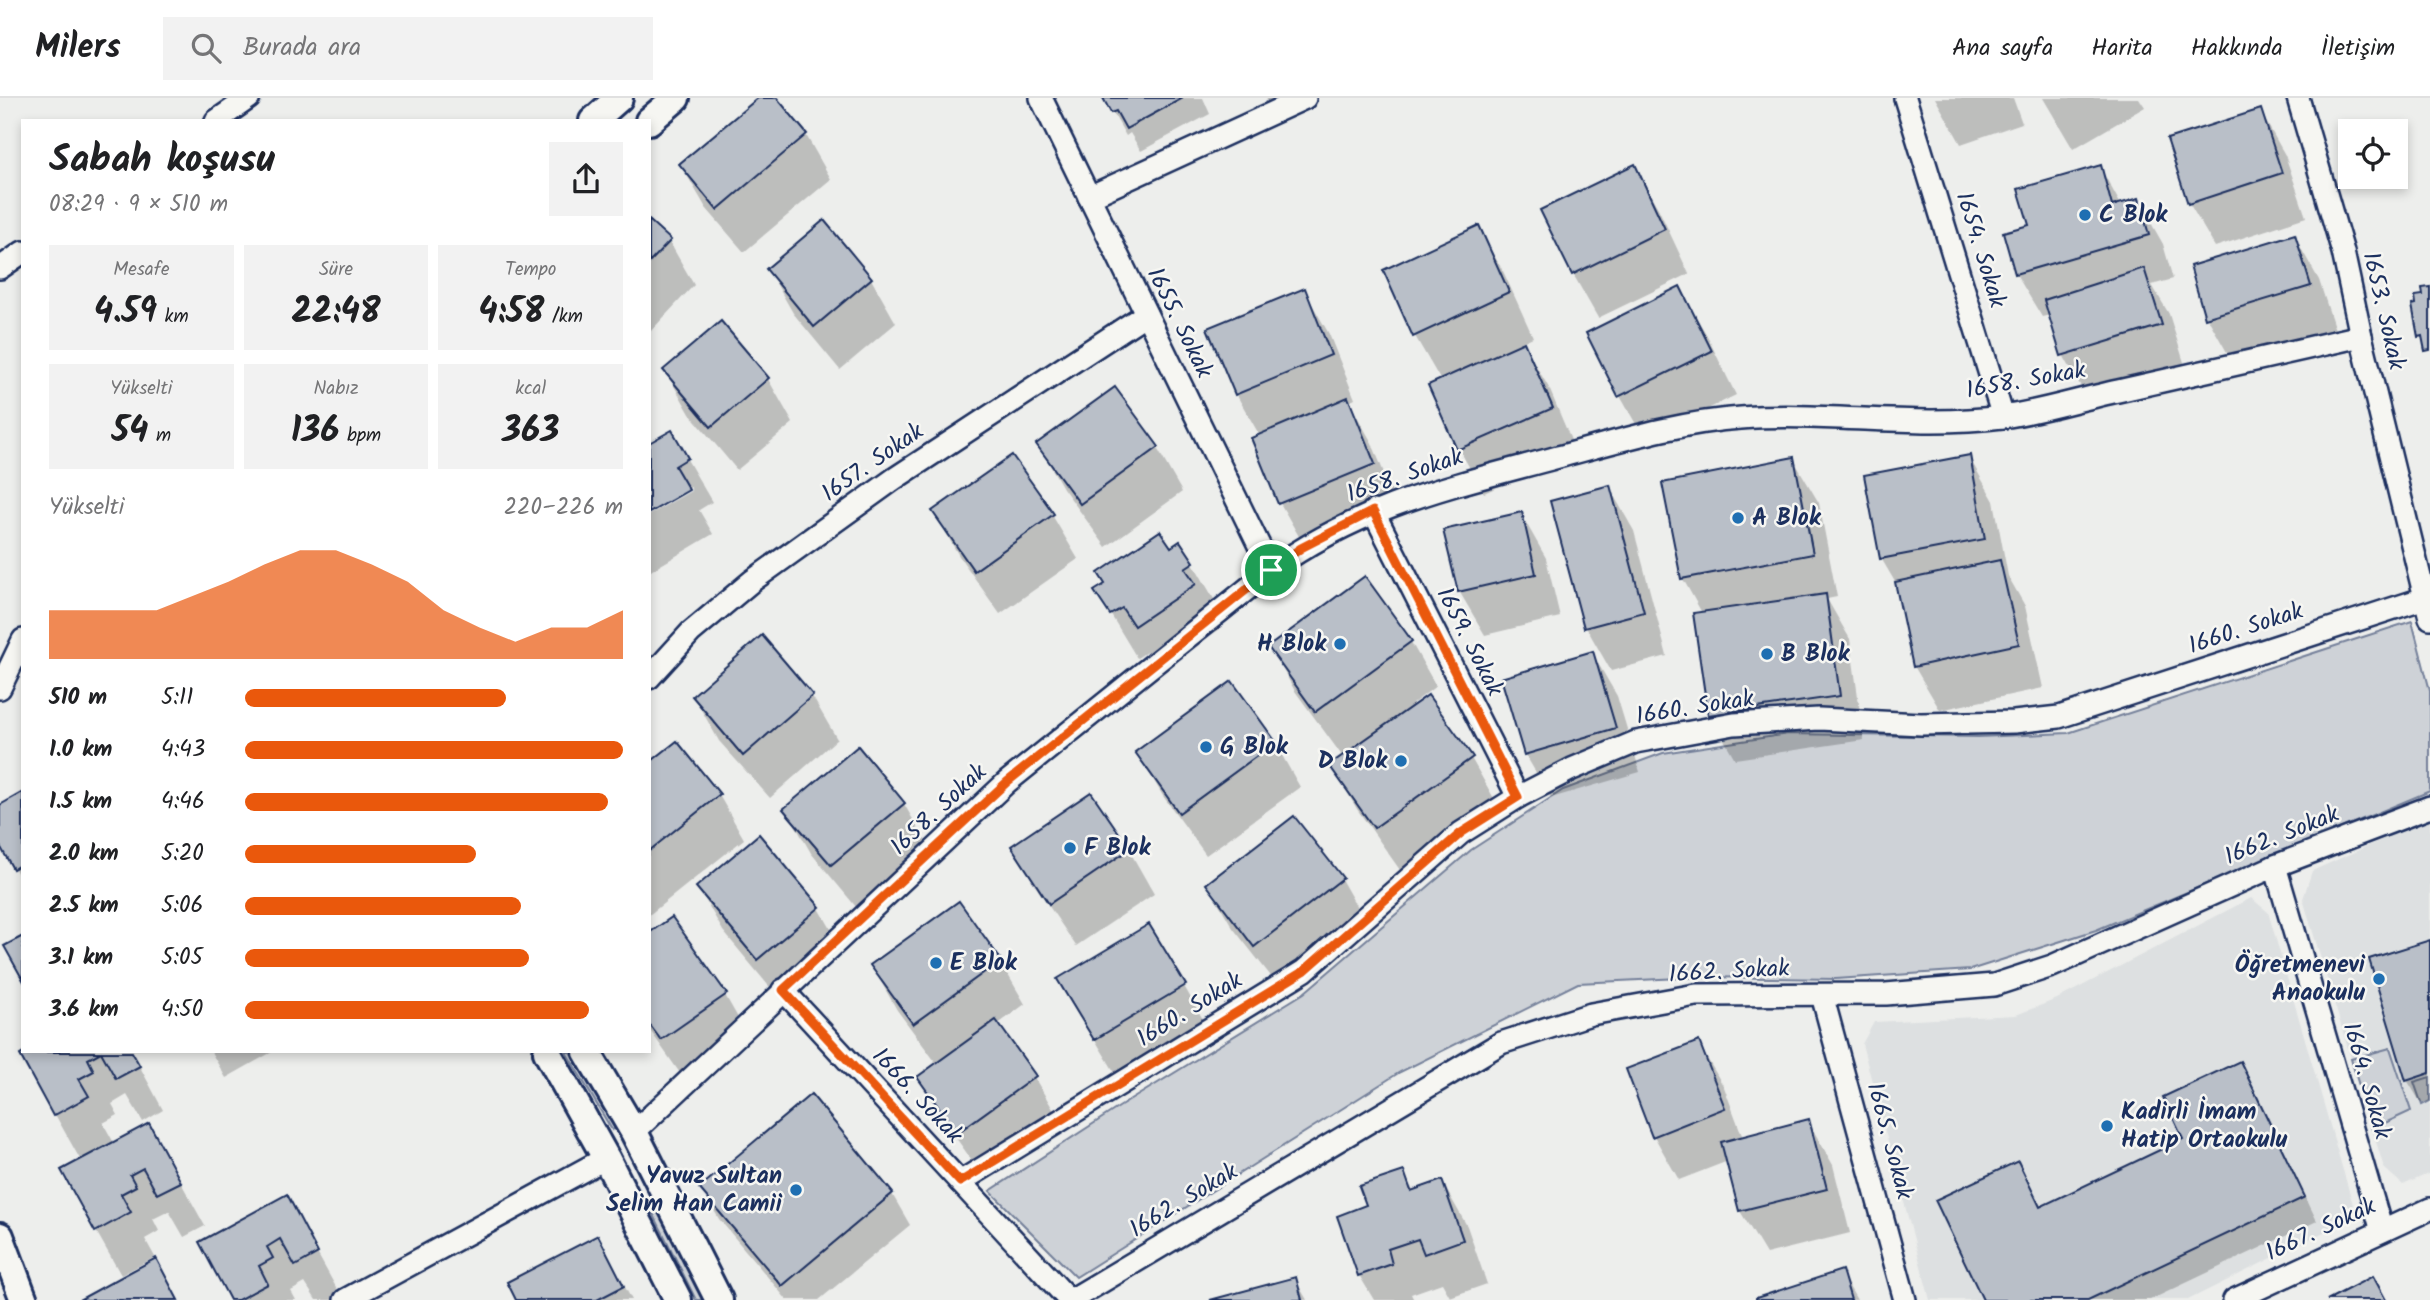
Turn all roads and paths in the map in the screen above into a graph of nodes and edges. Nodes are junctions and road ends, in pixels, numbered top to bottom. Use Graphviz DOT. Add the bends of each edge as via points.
graph roads {
  1 [pos="249,98"];
  2 [pos="619,98"];
  3 [pos="676,98"];
  4 [pos="1041,98"];
  5 [pos="1305,98"];
  6 [pos="1905,98"];
  7 [pos="2298,98"];
  8 [pos="219,119"];
  9 [pos="595,119"];
  10 [pos="651,119"];
  11 [pos="1089,197"];
  12 [pos="21,253"];
  13 [pos="0,268"];
  14 [pos="1146,314"];
  15 [pos="2361,336"];
  16 [pos="2003,417"];
  17 [pos="1373,511"];
  18 [pos="1271,570"];
  19 [pos="2428,608"];
  20 [pos="21,639"];
  21 [pos="21,643"];
  22 [pos="0,644"];
  23 [pos="651,676"];
  24 [pos="0,688"];
  25 [pos="1518,797"];
  26 [pos="2430,807"];
  27 [pos="2275,866"];
  28 [pos="783,990"];
  29 [pos="1822,995"];
  30 [pos="548,1053"];
  31 [pos="588,1053"];
  32 [pos="634,1132"];
  33 [pos="606,1158"];
  34 [pos="960,1182"];
  35 [pos="2430,1209"];
  36 [pos="2382,1231"];
  37 [pos="0,1236"];
  38 [pos="24,1300"];
  39 [pos="345,1300"];
  40 [pos="678,1300"];
  41 [pos="719,1300"];
  42 [pos="1070,1300"];
  43 [pos="1905,1300"];
  44 [pos="2234,1300"];
  1 -- 8 [label="street"];
  2 -- 9 [label="street"];
  3 -- 10 [label="street"];
  4 -- 11 [label="street, 1655. Sokak"];
  5 -- 11 [label="street"];
  6 -- 16 [label="street, 1654. Sokak"];
  7 -- 15 [label="street, 1653. Sokak" via="2334,219"];
  11 -- 14 [label="street, 1655. Sokak"];
  12 -- 13 [label="street"];
  14 -- 18 [label="street, 1655. Sokak"];
  14 -- 23 [label="street, 1657. Sokak" via="894,478 752,581 691,632"];
  15 -- 16 [label="street, 1658. Sokak"];
  15 -- 19 [label="street, 1653. Sokak"];
  16 -- 17 [label="street, 1658. Sokak" via="1935,421 1781,416 1696,424 1417,495"];
  17 -- 18 [label="street, 1658. Sokak" via="1301,548"];
  17 -- 25 [label="street, 1659. Sokak"];
  18 -- 28 [label="street, 1658. Sokak" via="1007,782"];
  19 -- 25 [label="street, 1660. Sokak" via="2059,717 2014,722 1819,719 1734,724 1636,742"];
  20 -- 22 [label="street"];
  21 -- 24 [label="street"];
  25 -- 34 [label="street, 1660. Sokak" via="1461,833 1304,971"];
  26 -- 27 [label="street, 1662. Sokak"];
  27 -- 29 [label="street, 1662. Sokak" via="2052,966 1994,985 1886,995"];
  27 -- 36 [label="street, 1664. Sokak"];
  28 -- 32 [label="street, 1658. Sokak"];
  28 -- 34 [label="street, 1666. Sokak"];
  29 -- 42 [label="street, 1662. Sokak" via="1696,995 1591,1014 1501,1042"];
  29 -- 43 [label="street, 1665. Sokak"];
  30 -- 33 [label="street"];
  31 -- 32 [label="street"];
  32 -- 41 [label="street"];
  33 -- 39 [label="street"];
  33 -- 40 [label="street"];
  34 -- 42 [label="street, 1666. Sokak"];
  35 -- 36 [label="street, 1667. Sokak"];
  36 -- 44 [label="street, 1667. Sokak"];
  37 -- 38 [label="street"];
}
